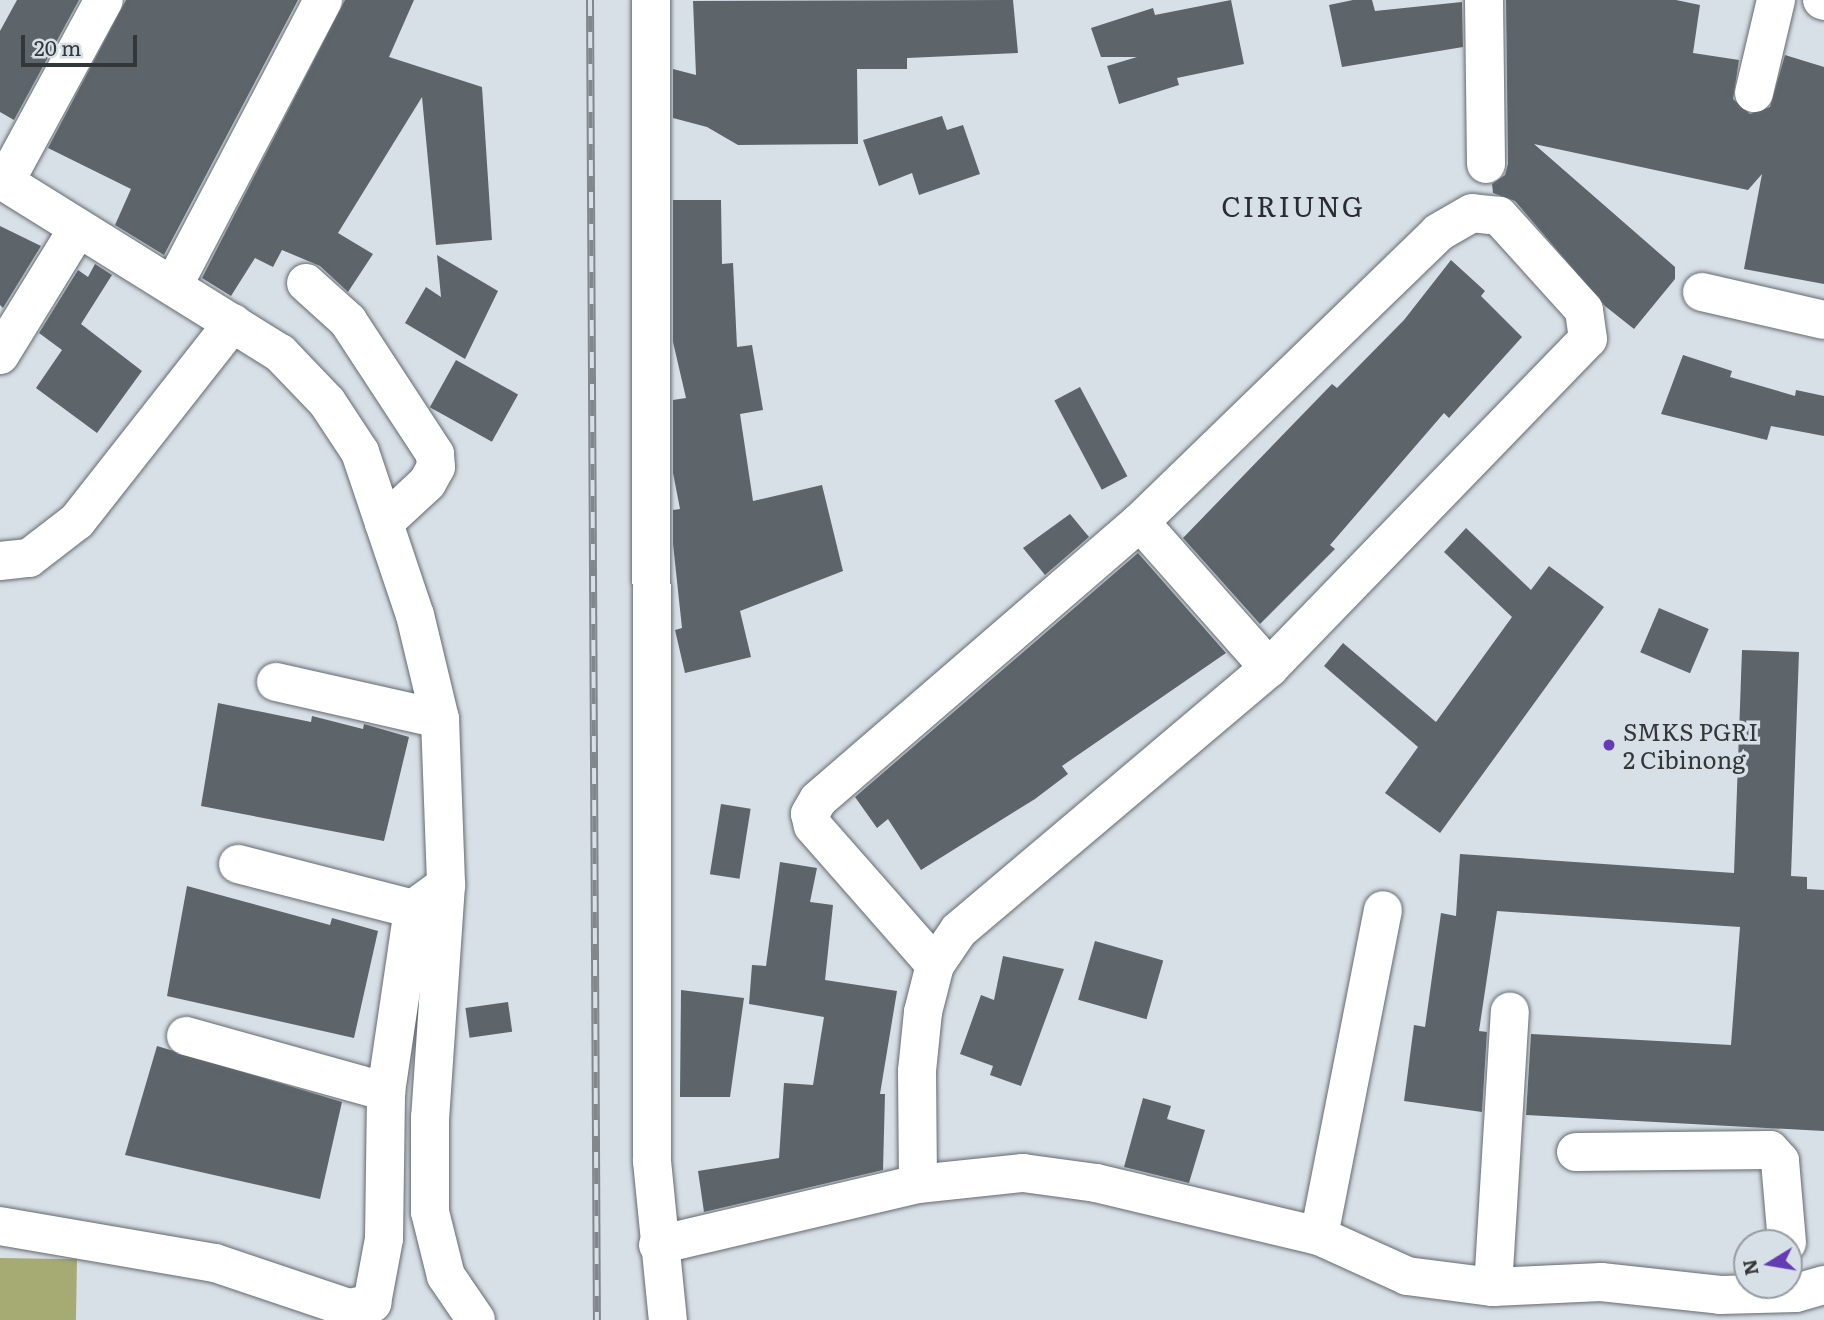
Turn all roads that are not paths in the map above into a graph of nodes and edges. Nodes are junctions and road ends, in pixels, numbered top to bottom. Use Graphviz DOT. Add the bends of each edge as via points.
graph roads {
  1 [pos="104,0"];
  2 [pos="323,0"];
  3 [pos="651,0"];
  4 [pos="1484,0"];
  5 [pos="1776,0"];
  6 [pos="1754,93"];
  7 [pos="1486,164"];
  8 [pos="2,181"];
  9 [pos="78,228"];
  10 [pos="306,283"];
  11 [pos="173,286"];
  12 [pos="1702,292"];
  13 [pos="1824,320"];
  14 [pos="233,323"];
  15 [pos="0,355"];
  16 [pos="1140,522"];
  17 [pos="384,523"];
  18 [pos="0,561"];
  19 [pos="1269,668"];
  20 [pos="276,682"];
  21 [pos="440,719"];
  22 [pos="238,864"];
  23 [pos="446,885"];
  24 [pos="412,909"];
  25 [pos="1383,910"];
  26 [pos="935,965"];
  27 [pos="1510,1012"];
  28 [pos="186,1036"];
  29 [pos="386,1092"];
  30 [pos="1576,1152"];
  31 [pos="918,1184"];
  32 [pos="0,1226"];
  33 [pos="1786,1229"];
  34 [pos="1319,1236"];
  35 [pos="658,1245"];
  36 [pos="1493,1287"];
  37 [pos="1733,1293"];
  38 [pos="327,1311"];
  39 [pos="476,1320"];
  40 [pos="668,1320"];
  1 -- 8 [label="street"];
  2 -- 11 [label="street"];
  3 -- 35 [label="street" via="652,1161"];
  4 -- 7 [label="street"];
  5 -- 6 [label="street"];
  8 -- 9 [label="street"];
  9 -- 11 [label="street"];
  9 -- 15 [label="street"];
  10 -- 17 [label="street" via="348,321 435,454 436,467 427,483"];
  11 -- 14 [label="street"];
  12 -- 13 [label="street"];
  14 -- 17 [label="street" via="281,353 344,424"];
  14 -- 18 [label="street" via="77,521 29,558"];
  16 -- 19 [label="street"];
  16 -- 19 [label="street" via="1438,233 1472,213 1499,216 1541,258 1584,310 1588,338"];
  16 -- 26 [label="street" via="818,800 810,814 813,826"];
  17 -- 21 [label="street" via="415,615"];
  19 -- 26 [label="street" via="959,930"];
  20 -- 21 [label="street"];
  21 -- 23 [label="street"];
  22 -- 24 [label="street"];
  23 -- 24 [label="street"];
  23 -- 39 [label="street" via="430,1117 430,1212 446,1276"];
  24 -- 29 [label="street"];
  25 -- 34 [label="street"];
  26 -- 31 [label="street" via="923,1012 917,1071"];
  27 -- 36 [label="street"];
  28 -- 29 [label="street"];
  29 -- 38 [label="street" via="379,1286 372,1303"];
  30 -- 33 [label="street" via="1770,1150 1780,1161"];
  31 -- 34 [label="street" via="1023,1173 1096,1183"];
  31 -- 35 [label="street"];
  32 -- 38 [label="street" via="215,1263"];
  34 -- 36 [label="street" via="1407,1276"];
  35 -- 40 [label="street"];
  36 -- 37 [label="street" via="1601,1282 1720,1296"];
}
